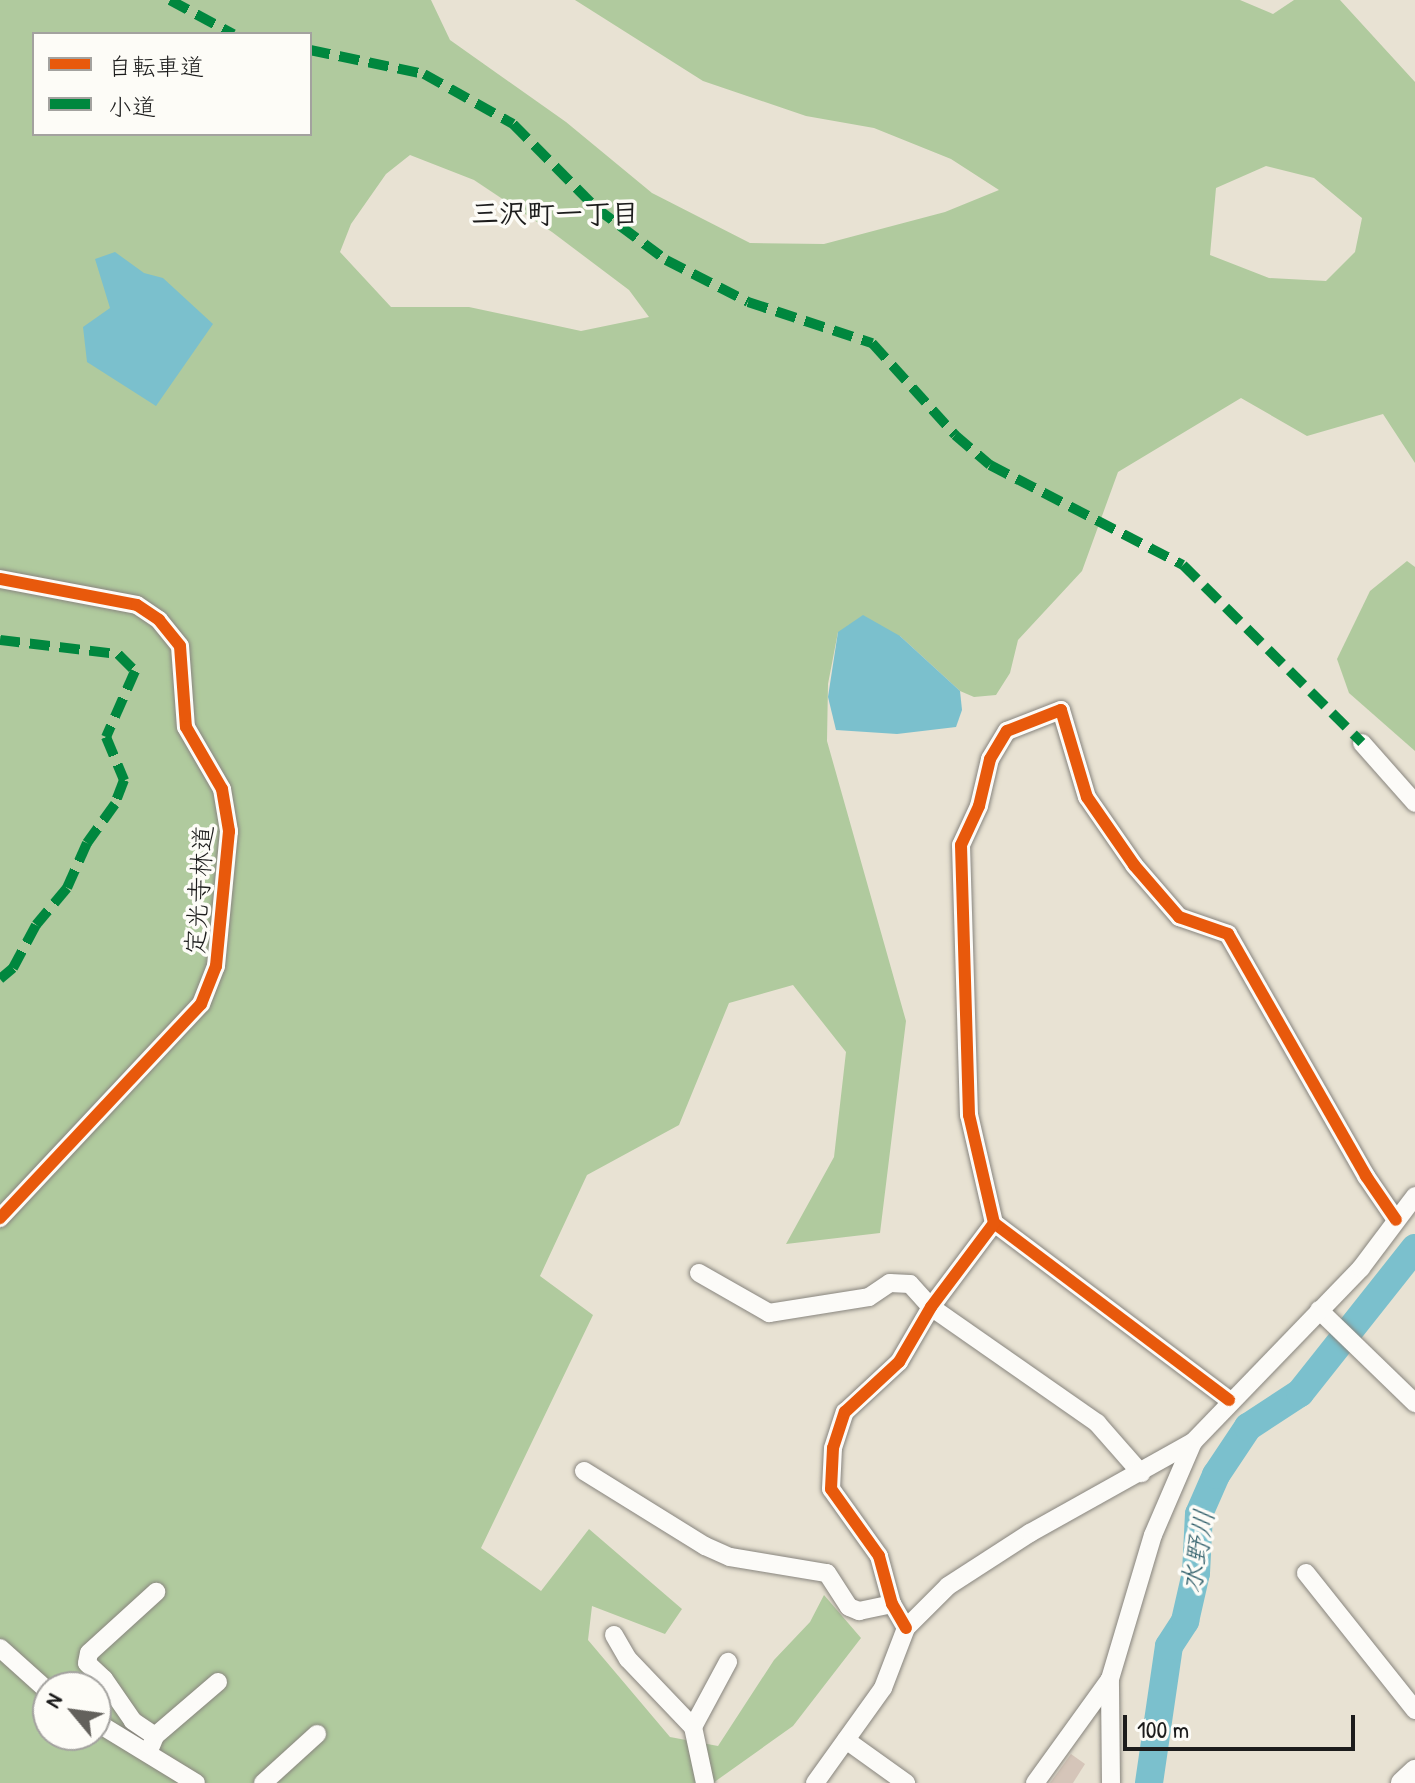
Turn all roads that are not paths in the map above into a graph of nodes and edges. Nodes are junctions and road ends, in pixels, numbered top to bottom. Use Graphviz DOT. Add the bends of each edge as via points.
graph roads {
  1 [pos="0,579"];
  2 [pos="1362,743"];
  3 [pos="1415,803"];
  4 [pos="1415,1196"];
  5 [pos="0,1218"];
  6 [pos="1396,1220"];
  7 [pos="994,1223"];
  8 [pos="699,1273"];
  9 [pos="931,1307"];
  10 [pos="1322,1313"];
  11 [pos="1229,1400"];
  12 [pos="1415,1403"];
  13 [pos="1193,1442"];
  14 [pos="584,1471"];
  15 [pos="1141,1473"];
  16 [pos="1306,1573"];
  17 [pos="156,1592"];
  18 [pos="892,1604"];
  19 [pos="906,1628"];
  20 [pos="614,1635"];
  21 [pos="0,1648"];
  22 [pos="728,1662"];
  23 [pos="32,1677"];
  24 [pos="1110,1679"];
  25 [pos="218,1682"];
  26 [pos="1415,1710"];
  27 [pos="693,1727"];
  28 [pos="112,1728"];
  29 [pos="317,1734"];
  30 [pos="846,1740"];
  31 [pos="152,1744"];
  32 [pos="1415,1771"];
  33 [pos="196,1783"];
  34 [pos="263,1783"];
  35 [pos="705,1783"];
  36 [pos="815,1783"];
  37 [pos="906,1783"];
  38 [pos="1035,1783"];
  39 [pos="1111,1783"];
  40 [pos="1402,1783"];
  1 -- 5 [label="street, 定光寺林道" via="137,605 159,620 180,646 186,727 222,789 229,831 216,966 201,1004"];
  2 -- 3 [label="street"];
  4 -- 6 [label="street"];
  6 -- 7 [label="street" via="1228,934 1179,917 1134,865 1087,797 1061,710 1007,731 990,759 979,806 961,845 969,1115"];
  6 -- 10 [label="street"];
  7 -- 9 [label="street"];
  7 -- 11 [label="street"];
  8 -- 9 [label="street" via="769,1313 869,1297 901,1282 910,1284"];
  9 -- 15 [label="street" via="1097,1423"];
  9 -- 18 [label="street" via="899,1362 845,1412 833,1448 831,1489 879,1556"];
  10 -- 11 [label="street"];
  10 -- 12 [label="street"];
  11 -- 13 [label="street"];
  13 -- 15 [label="street"];
  13 -- 24 [label="street" via="1153,1535"];
  14 -- 18 [label="street" via="730,1557 827,1573 849,1607 859,1611"];
  15 -- 19 [label="street" via="995,1554 948,1586"];
  16 -- 26 [label="street"];
  17 -- 31 [label="street" via="89,1653 87,1663"];
  18 -- 19 [label="street"];
  19 -- 30 [label="street" via="883,1688"];
  20 -- 27 [label="street" via="628,1659"];
  21 -- 23 [label="street"];
  22 -- 27 [label="street"];
  24 -- 38 [label="street"];
  24 -- 39 [label="street"];
  25 -- 31 [label="street"];
  27 -- 35 [label="street"];
  28 -- 31 [label="street"];
  29 -- 34 [label="street"];
  30 -- 36 [label="street"];
  30 -- 37 [label="street"];
  31 -- 33 [label="street"];
  32 -- 40 [label="street"];
}
